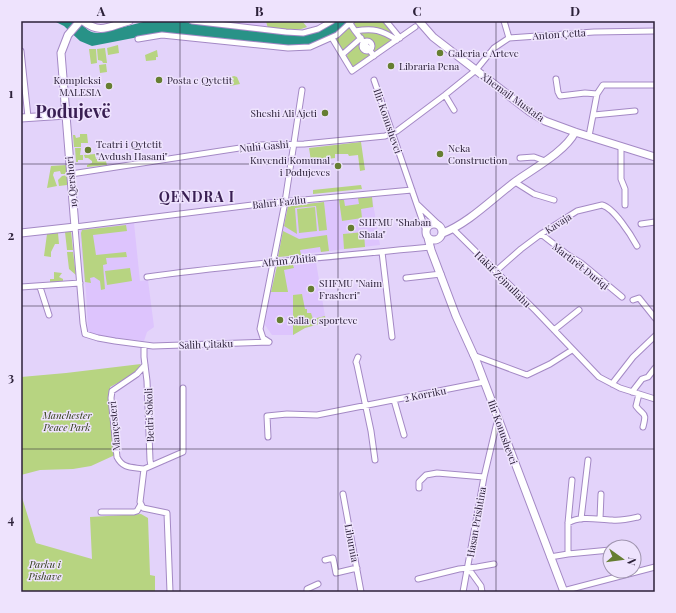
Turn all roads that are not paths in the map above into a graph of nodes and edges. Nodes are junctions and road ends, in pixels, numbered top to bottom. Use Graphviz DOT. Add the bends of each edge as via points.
graph roads {
  1 [pos="129,21"];
  2 [pos="192,21"];
  3 [pos="332,21"];
  4 [pos="386,21"];
  5 [pos="419,21"];
  6 [pos="504,21"];
  7 [pos="80,22"];
  8 [pos="350,22"];
  9 [pos="415,28"];
  10 [pos="355,31"];
  11 [pos="655,31"];
  12 [pos="332,38"];
  13 [pos="509,38"];
  14 [pos="138,39"];
  15 [pos="398,39"];
  16 [pos="362,40"];
  17 [pos="349,48"];
  18 [pos="21,50"];
  19 [pos="342,54"];
  20 [pos="374,56"];
  21 [pos="346,60"];
  22 [pos="476,70"];
  23 [pos="556,79"];
  24 [pos="374,80"];
  25 [pos="655,85"];
  26 [pos="302,90"];
  27 [pos="597,94"];
  28 [pos="445,95"];
  29 [pos="454,110"];
  30 [pos="635,111"];
  31 [pos="66,114"];
  32 [pos="594,115"];
  33 [pos="24,118"];
  34 [pos="575,132"];
  35 [pos="393,134"];
  36 [pos="589,136"];
  37 [pos="293,144"];
  38 [pos="621,146"];
  39 [pos="655,157"];
  40 [pos="520,158"];
  41 [pos="545,161"];
  42 [pos="71,174"];
  43 [pos="515,182"];
  44 [pos="412,190"];
  45 [pos="554,200"];
  46 [pos="285,202"];
  47 [pos="416,203"];
  48 [pos="625,205"];
  49 [pos="655,222"];
  50 [pos="641,224"];
  51 [pos="439,225"];
  52 [pos="75,227"];
  53 [pos="453,228"];
  54 [pos="21,233"];
  55 [pos="443,233"];
  56 [pos="427,234"];
  57 [pos="541,234"];
  58 [pos="438,240"];
  59 [pos="637,246"];
  60 [pos="431,247"];
  61 [pos="382,252"];
  62 [pos="274,262"];
  63 [pos="496,271"];
  64 [pos="441,274"];
  65 [pos="148,277"];
  66 [pos="406,278"];
  67 [pos="80,283"];
  68 [pos="21,287"];
  69 [pos="40,287"];
  70 [pos="622,297"];
  71 [pos="633,300"];
  72 [pos="579,310"];
  73 [pos="49,315"];
  74 [pos="655,318"];
  75 [pos="554,330"];
  76 [pos="85,334"];
  77 [pos="655,336"];
  78 [pos="392,337"];
  79 [pos="144,344"];
  80 [pos="572,350"];
  81 [pos="474,355"];
  82 [pos="358,357"];
  83 [pos="145,365"];
  84 [pos="655,368"];
  85 [pos="484,382"];
  86 [pos="612,384"];
  87 [pos="183,388"];
  88 [pos="632,392"];
  89 [pos="639,394"];
  90 [pos="655,399"];
  91 [pos="394,400"];
  92 [pos="365,406"];
  93 [pos="498,416"];
  94 [pos="643,427"];
  95 [pos="404,435"];
  96 [pos="268,437"];
  97 [pos="375,460"];
  98 [pos="588,460"];
  99 [pos="151,466"];
  100 [pos="144,469"];
  101 [pos="484,477"];
  102 [pos="572,480"];
  103 [pos="419,488"];
  104 [pos="343,494"];
  105 [pos="601,494"];
  106 [pos="141,504"];
  107 [pos="101,512"];
  108 [pos="638,518"];
  109 [pos="581,519"];
  110 [pos="600,519"];
  111 [pos="568,523"];
  112 [pos="602,551"];
  113 [pos="568,554"];
  114 [pos="550,557"];
  115 [pos="324,560"];
  116 [pos="494,564"];
  117 [pos="655,567"];
  118 [pos="357,568"];
  119 [pos="468,568"];
  120 [pos="418,579"];
  121 [pos="318,584"];
  122 [pos="563,591"];
  123 [pos="170,592"];
  124 [pos="307,592"];
  125 [pos="361,592"];
  126 [pos="463,592"];
  127 [pos="482,592"];
  1 -- 7 [label="main road" via="100,29"];
  2 -- 3 [label="street" via="303,33 318,29"];
  4 -- 15 [label="street"];
  5 -- 22 [label="main road, Xhemajl Mustafa" via="432,37"];
  6 -- 13 [label="street"];
  7 -- 31 [label="main road, 19 Qershori" via="70,32 61,53"];
  8 -- 10 [label="street"];
  8 -- 12 [label="street"];
  9 -- 15 [label="street"];
  10 -- 15 [label="street" via="376,29"];
  10 -- 16 [label="street"];
  11 -- 13 [label="street, Anton Çetta"];
  12 -- 14 [label="street" via="310,48 162,35"];
  12 -- 19 [label="street"];
  13 -- 22 [label="street" via="494,48"];
  15 -- 20 [label="street"];
  16 -- 17 [label="street"];
  16 -- 20 [label="street"];
  17 -- 19 [label="street"];
  17 -- 21 [label="street"];
  18 -- 33 [label="street"];
  19 -- 21 [label="street"];
  20 -- 21 [label="street" via="352,71"];
  22 -- 28 [label="street, Nuhi Gashi"];
  22 -- 34 [label="main road, Xhemajl Mustafa" via="530,112 545,121"];
  23 -- 27 [label="street" via="560,96"];
  24 -- 35 [label="street, Ilir Konushevci"];
  25 -- 27 [label="street" via="603,85"];
  26 -- 37 [label="street"];
  27 -- 32 [label="street"];
  28 -- 29 [label="street"];
  28 -- 35 [label="street, Nuhi Gashi"];
  30 -- 32 [label="street"];
  31 -- 33 [label="main road"];
  31 -- 42 [label="main road, 19 Qershori"];
  32 -- 36 [label="street"];
  34 -- 36 [label="main road, Xhemajl Mustafa"];
  34 -- 41 [label="main road" via="564,147"];
  35 -- 37 [label="street, Nuhi Gashi"];
  35 -- 44 [label="street, Ilir Konushevci"];
  36 -- 38 [label="main road, Xhemajl Mustafa"];
  37 -- 42 [label="street, Nuhi Gashi" via="259,145"];
  37 -- 46 [label="street"];
  38 -- 39 [label="main road, Xhemajl Mustafa"];
  38 -- 48 [label="street" via="621,179 625,189"];
  40 -- 41 [label="street" via="534,157"];
  41 -- 43 [label="main road"];
  42 -- 52 [label="main road, 19 Qershori"];
  43 -- 45 [label="street" via="534,194"];
  43 -- 53 [label="main road"];
  44 -- 46 [label="street, Bahri Fazliu"];
  44 -- 47 [label="street, Ilir Konushevci"];
  46 -- 52 [label="street, Bahri Fazliu"];
  46 -- 62 [label="street"];
  47 -- 51 [label="street"];
  47 -- 56 [label="street, Ilir Konushevci"];
  49 -- 50 [label="street"];
  51 -- 55 [label="main road"];
  51 -- 56 [label="main road" via="428,226"];
  52 -- 54 [label="main road"];
  52 -- 67 [label="street, 19 Qershori"];
  53 -- 55 [label="main road"];
  53 -- 63 [label="street, Hakif Zejnullahu"];
  55 -- 58 [label="main road"];
  56 -- 58 [label="main road" via="433,240"];
  56 -- 60 [label="main road"];
  57 -- 59 [label="street, Kavaja" via="577,211 602,205 614,214"];
  57 -- 63 [label="street, Kavaja"];
  57 -- 70 [label="street, Martirët Duriqi"];
  58 -- 60 [label="main road"];
  60 -- 61 [label="street, Afrim Zhitia"];
  60 -- 64 [label="main road, Ilir Konushevci"];
  61 -- 62 [label="street, Afrim Zhitia"];
  61 -- 78 [label="street"];
  62 -- 65 [label="street, Afrim Zhitia"];
  62 -- 79 [label="street, Salih Çitaku" via="260,329 263,338 269,342"];
  63 -- 75 [label="street, Hakif Zejnullahu"];
  64 -- 66 [label="street"];
  64 -- 81 [label="main road, Ilir Konushevci"];
  67 -- 69 [label="street"];
  67 -- 76 [label="street, 19 Qershori"];
  68 -- 69 [label="street"];
  69 -- 73 [label="street"];
  71 -- 74 [label="street" via="639,298"];
  72 -- 75 [label="street"];
  75 -- 80 [label="street, Hakif Zejnullahu"];
  76 -- 79 [label="street, Salih Çitaku"];
  77 -- 86 [label="street" via="633,357"];
  79 -- 83 [label="street"];
  80 -- 81 [label="street" via="527,375"];
  80 -- 86 [label="street, Hakif Zejnullahu" via="594,372"];
  81 -- 85 [label="main road, Ilir Konushevci"];
  82 -- 92 [label="street" via="356,362"];
  83 -- 99 [label="street, Bedri Sokoli" via="148,381"];
  83 -- 100 [label="street, Mançesteri" via="137,374 112,391 111,398 117,457 124,466"];
  84 -- 88 [label="street" via="648,376 642,378"];
  85 -- 91 [label="street, 2 Korriku"];
  85 -- 93 [label="main road, Ilir Konushevci"];
  86 -- 88 [label="street, Hakif Zejnullahu"];
  87 -- 99 [label="street" via="183,452"];
  88 -- 89 [label="street, Hakif Zejnullahu"];
  89 -- 90 [label="street, Hakif Zejnullahu"];
  89 -- 94 [label="street" via="636,406 645,414"];
  91 -- 92 [label="street, 2 Korriku"];
  91 -- 95 [label="street"];
  92 -- 96 [label="street, 2 Korriku" via="316,415 267,416"];
  92 -- 97 [label="street"];
  93 -- 101 [label="street, Hasan Prishtina"];
  93 -- 114 [label="main road, Ilir Konushevci"];
  98 -- 109 [label="street"];
  99 -- 100 [label="street"];
  100 -- 106 [label="street"];
  101 -- 103 [label="street, Hasan Prishtina" via="437,473 426,475 419,482"];
  101 -- 119 [label="street, Hasan Prishtina"];
  102 -- 111 [label="street"];
  104 -- 118 [label="street, Liburnia"];
  105 -- 110 [label="street"];
  106 -- 107 [label="street" via="138,511 134,512"];
  106 -- 123 [label="street" via="143,508 167,513"];
  108 -- 110 [label="street" via="614,521"];
  109 -- 110 [label="street"];
  109 -- 111 [label="street"];
  111 -- 113 [label="street"];
  112 -- 113 [label="street"];
  113 -- 114 [label="street"];
  114 -- 122 [label="main road, Ilir Konushevci"];
  115 -- 118 [label="street" via="333,558 336,573"];
  116 -- 119 [label="street, Hasan Prishtina"];
  117 -- 122 [label="street"];
  118 -- 125 [label="street, Liburnia"];
  119 -- 120 [label="street, Hasan Prishtina"];
  119 -- 126 [label="street, Hasan Prishtina"];
  119 -- 127 [label="street" via="481,586"];
  121 -- 124 [label="street" via="307,589"];
}
